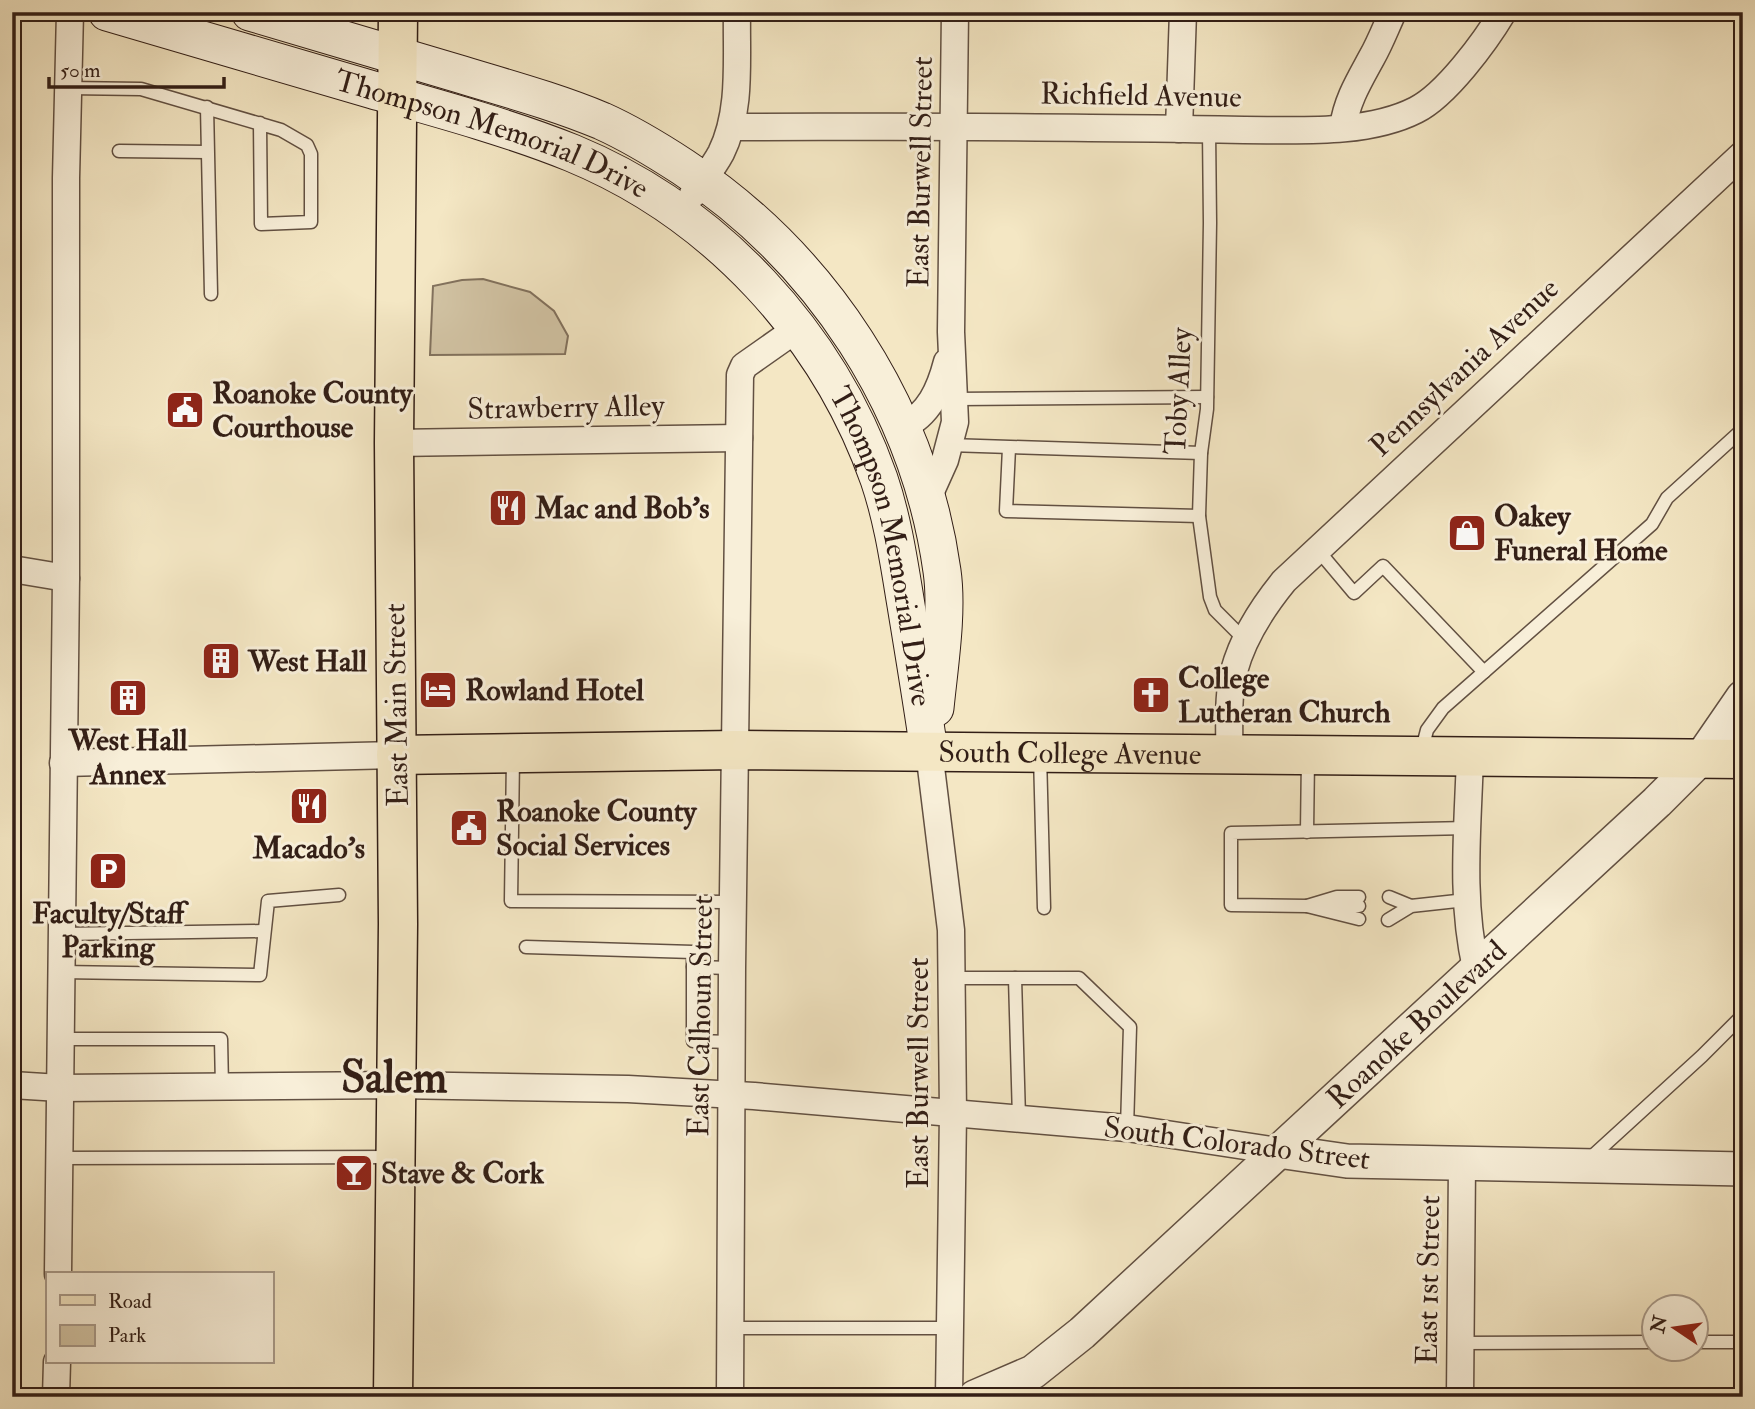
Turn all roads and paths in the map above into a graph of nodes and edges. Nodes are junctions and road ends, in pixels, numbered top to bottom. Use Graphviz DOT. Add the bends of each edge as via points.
graph roads {
  1 [pos="70,12"];
  2 [pos="107,12"];
  3 [pos="250,12"];
  4 [pos="398,12"];
  5 [pos="737,12"];
  6 [pos="955,12"];
  7 [pos="1183,12"];
  8 [pos="1393,12"];
  9 [pos="1503,12"];
  10 [pos="398,55"];
  11 [pos="68,88"];
  12 [pos="397,97"];
  13 [pos="207,107"];
  14 [pos="260,124"];
  15 [pos="731,127"];
  16 [pos="955,127"];
  17 [pos="1343,127"];
  18 [pos="1179,129"];
  19 [pos="1209,130"];
  20 [pos="120,151"];
  21 [pos="207,152"];
  22 [pos="1743,154"];
  23 [pos="703,180"];
  24 [pos="680,213"];
  25 [pos="211,294"];
  26 [pos="798,328"];
  27 [pos="951,332"];
  28 [pos="1207,397"];
  29 [pos="956,399"];
  30 [pos="902,427"];
  31 [pos="1743,429"];
  32 [pos="739,438"];
  33 [pos="394,443"];
  34 [pos="949,445"];
  35 [pos="1009,448"];
  36 [pos="1200,453"];
  37 [pos="927,500"];
  38 [pos="1199,516"];
  39 [pos="1317,550"];
  40 [pos="12,569"];
  41 [pos="66,578"];
  42 [pos="1245,640"];
  43 [pos="1484,672"];
  44 [pos="1743,697"];
  45 [pos="1743,736"];
  46 [pos="736,750"];
  47 [pos="929,751"];
  48 [pos="1040,751"];
  49 [pos="1229,752"];
  50 [pos="513,754"];
  51 [pos="1308,754"];
  52 [pos="396,755"];
  53 [pos="1420,755"];
  54 [pos="1470,756"];
  55 [pos="1701,758"];
  56 [pos="1743,759"];
  57 [pos="63,763"];
  58 [pos="1468,828"];
  59 [pos="1307,832"];
  60 [pos="339,895"];
  61 [pos="1466,900"];
  62 [pos="1389,901"];
  63 [pos="735,902"];
  64 [pos="1307,906"];
  65 [pos="1411,906"];
  66 [pos="1044,908"];
  67 [pos="1388,919"];
  68 [pos="264,931"];
  69 [pos="62,934"];
  70 [pos="526,947"];
  71 [pos="693,967"];
  72 [pos="732,968"];
  73 [pos="1476,968"];
  74 [pos="61,972"];
  75 [pos="952,978"];
  76 [pos="1016,978"];
  77 [pos="1743,1015"];
  78 [pos="60,1039"];
  79 [pos="733,1042"];
  80 [pos="12,1085"];
  81 [pos="396,1085"];
  82 [pos="222,1087"];
  83 [pos="60,1088"];
  84 [pos="733,1095"];
  85 [pos="953,1112"];
  86 [pos="1019,1118"];
  87 [pos="1127,1128"];
  88 [pos="1278,1151"];
  89 [pos="395,1157"];
  90 [pos="59,1158"];
  91 [pos="1462,1164"];
  92 [pos="1580,1167"];
  93 [pos="1743,1169"];
  94 [pos="58,1272"];
  95 [pos="730,1328"];
  96 [pos="950,1328"];
  97 [pos="1640,1342"];
  98 [pos="1710,1342"];
  99 [pos="1743,1342"];
  100 [pos="1460,1343"];
  101 [pos="57,1364"];
  102 [pos="992,1394"];
  103 [pos="56,1397"];
  104 [pos="393,1397"];
  105 [pos="730,1397"];
  106 [pos="949,1397"];
  107 [pos="1460,1397"];
  1 -- 11 [label="street"];
  2 -- 12 [label="main road, Thompson Memorial Drive"];
  3 -- 10 [label="main road, Thompson Memorial Drive"];
  4 -- 10 [label="main road, East Main Street"];
  5 -- 15 [label="street"];
  6 -- 16 [label="street, East Burwell Street"];
  7 -- 18 [label="street"];
  8 -- 17 [label="street" via="1353,90"];
  9 -- 17 [label="street, Richfield Avenue" via="1461,71 1416,110 1383,122"];
  10 -- 12 [label="main road, East Main Street"];
  10 -- 23 [label="main road, Thompson Memorial Drive" via="544,99 603,122"];
  11 -- 13 [label="lane" via="141,89"];
  11 -- 41 [label="street"];
  12 -- 24 [label="main road, Thompson Memorial Drive" via="574,154"];
  12 -- 33 [label="main road, East Main Street"];
  13 -- 14 [label="lane"];
  13 -- 21 [label="lane"];
  14 -- 14 [label="lane" via="307,145 311,154 311,222 261,225"];
  15 -- 16 [label="street, Richfield Avenue"];
  15 -- 23 [label="street"];
  16 -- 18 [label="street, Richfield Avenue"];
  16 -- 27 [label="street, East Burwell Street"];
  17 -- 19 [label="street, Richfield Avenue"];
  18 -- 19 [label="street, Richfield Avenue"];
  19 -- 28 [label="lane, Toby Alley"];
  20 -- 21 [label="lane"];
  21 -- 25 [label="lane"];
  22 -- 39 [label="street, Pennsylvania Avenue"];
  23 -- 24 [label="street"];
  23 -- 30 [label="main road, Thompson Memorial Drive" via="783,248 817,287 850,332"];
  24 -- 26 [label="main road, Thompson Memorial Drive" via="729,253"];
  26 -- 32 [label="street, East Calhoun Street" via="744,366"];
  26 -- 47 [label="main road, Thompson Memorial Drive" via="833,380 880,481 899,563"];
  27 -- 29 [label="street, East Burwell Street"];
  27 -- 30 [label="street, East Burwell Street" via="937,394 926,410"];
  28 -- 29 [label="lane"];
  28 -- 36 [label="lane, Toby Alley"];
  29 -- 34 [label="street, East Burwell Street"];
  30 -- 37 [label="main road, Thompson Memorial Drive"];
  31 -- 43 [label="lane" via="1667,498 1652,524"];
  32 -- 33 [label="street, Strawberry Alley"];
  32 -- 46 [label="street, East Calhoun Street"];
  33 -- 52 [label="main road, East Main Street"];
  34 -- 35 [label="lane"];
  34 -- 37 [label="street, East Burwell Street"];
  35 -- 36 [label="lane"];
  35 -- 38 [label="lane" via="1006,511"];
  36 -- 38 [label="lane, Toby Alley"];
  37 -- 47 [label="main road, Thompson Memorial Drive" via="943,573 942,644"];
  38 -- 42 [label="lane, Toby Alley" via="1210,597 1215,610"];
  39 -- 42 [label="street, Pennsylvania Avenue" via="1263,607"];
  39 -- 43 [label="lane" via="1354,593 1383,566"];
  40 -- 41 [label="street"];
  41 -- 57 [label="street"];
  42 -- 49 [label="street, Pennsylvania Avenue" via="1231,689"];
  43 -- 53 [label="lane" via="1443,708 1427,730"];
  44 -- 55 [label="street, Roanoke Boulevard"];
  45 -- 55 [label="street, Roanoke Boulevard"];
  46 -- 47 [label="main road, South College Avenue"];
  46 -- 50 [label="main road, South College Avenue"];
  46 -- 63 [label="street, East Calhoun Street"];
  47 -- 48 [label="main road, South College Avenue"];
  47 -- 75 [label="street, East Burwell Street" via="951,929"];
  48 -- 49 [label="main road, South College Avenue"];
  48 -- 66 [label="lane"];
  49 -- 51 [label="main road, South College Avenue"];
  50 -- 52 [label="main road, South College Avenue"];
  50 -- 63 [label="lane" via="511,901"];
  51 -- 53 [label="main road, South College Avenue"];
  51 -- 59 [label="lane"];
  52 -- 57 [label="street"];
  52 -- 81 [label="main road, East Main Street"];
  53 -- 54 [label="main road, South College Avenue"];
  54 -- 55 [label="main road, South College Avenue"];
  54 -- 58 [label="street"];
  55 -- 56 [label="main road, South College Avenue"];
  55 -- 73 [label="street, Roanoke Boulevard"];
  57 -- 69 [label="street"];
  58 -- 59 [label="lane"];
  58 -- 61 [label="street"];
  59 -- 64 [label="lane" via="1231,834 1231,905"];
  60 -- 68 [label="lane" via="268,901"];
  61 -- 65 [label="lane"];
  61 -- 73 [label="street"];
  62 -- 65 [label="lane"];
  63 -- 72 [label="street, East Calhoun Street"];
  64 -- 64 [label="lane" via="1336,897 1359,907"];
  65 -- 67 [label="lane"];
  68 -- 69 [label="lane"];
  68 -- 74 [label="lane" via="260,975"];
  69 -- 74 [label="street"];
  70 -- 71 [label="lane" via="693,951"];
  71 -- 72 [label="lane"];
  71 -- 79 [label="lane" via="693,1041"];
  72 -- 79 [label="street, East Calhoun Street"];
  73 -- 88 [label="street, Roanoke Boulevard"];
  74 -- 78 [label="street"];
  75 -- 76 [label="lane"];
  75 -- 85 [label="street, East Burwell Street"];
  76 -- 86 [label="lane"];
  76 -- 87 [label="lane" via="1079,978 1130,1027"];
  77 -- 92 [label="lane"];
  78 -- 82 [label="lane" via="221,1040"];
  78 -- 83 [label="street"];
  79 -- 84 [label="street, East Calhoun Street"];
  80 -- 83 [label="street, South Colorado Street"];
  81 -- 82 [label="street, South Colorado Street"];
  81 -- 84 [label="street, South Colorado Street"];
  81 -- 89 [label="main road, East Main Street"];
  82 -- 83 [label="street, South Colorado Street"];
  83 -- 90 [label="street"];
  84 -- 85 [label="street, South Colorado Street"];
  84 -- 95 [label="street, East Calhoun Street"];
  85 -- 86 [label="street, South Colorado Street"];
  85 -- 96 [label="street, East Burwell Street"];
  86 -- 87 [label="street, South Colorado Street"];
  87 -- 88 [label="street, South Colorado Street"];
  88 -- 91 [label="street, South Colorado Street" via="1347,1161"];
  88 -- 102 [label="street, Roanoke Boulevard" via="1082,1333 1033,1372"];
  89 -- 90 [label="lane"];
  89 -- 104 [label="main road, East Main Street"];
  90 -- 94 [label="street"];
  91 -- 92 [label="street, South Colorado Street"];
  91 -- 100 [label="street, East 1st Street"];
  92 -- 93 [label="street, South Colorado Street"];
  95 -- 96 [label="lane"];
  95 -- 105 [label="street, East Calhoun Street"];
  96 -- 106 [label="street, East Burwell Street"];
  97 -- 100 [label="lane"];
  98 -- 99 [label="lane"];
  100 -- 107 [label="street, East 1st Street"];
  101 -- 103 [label="street"];
}
